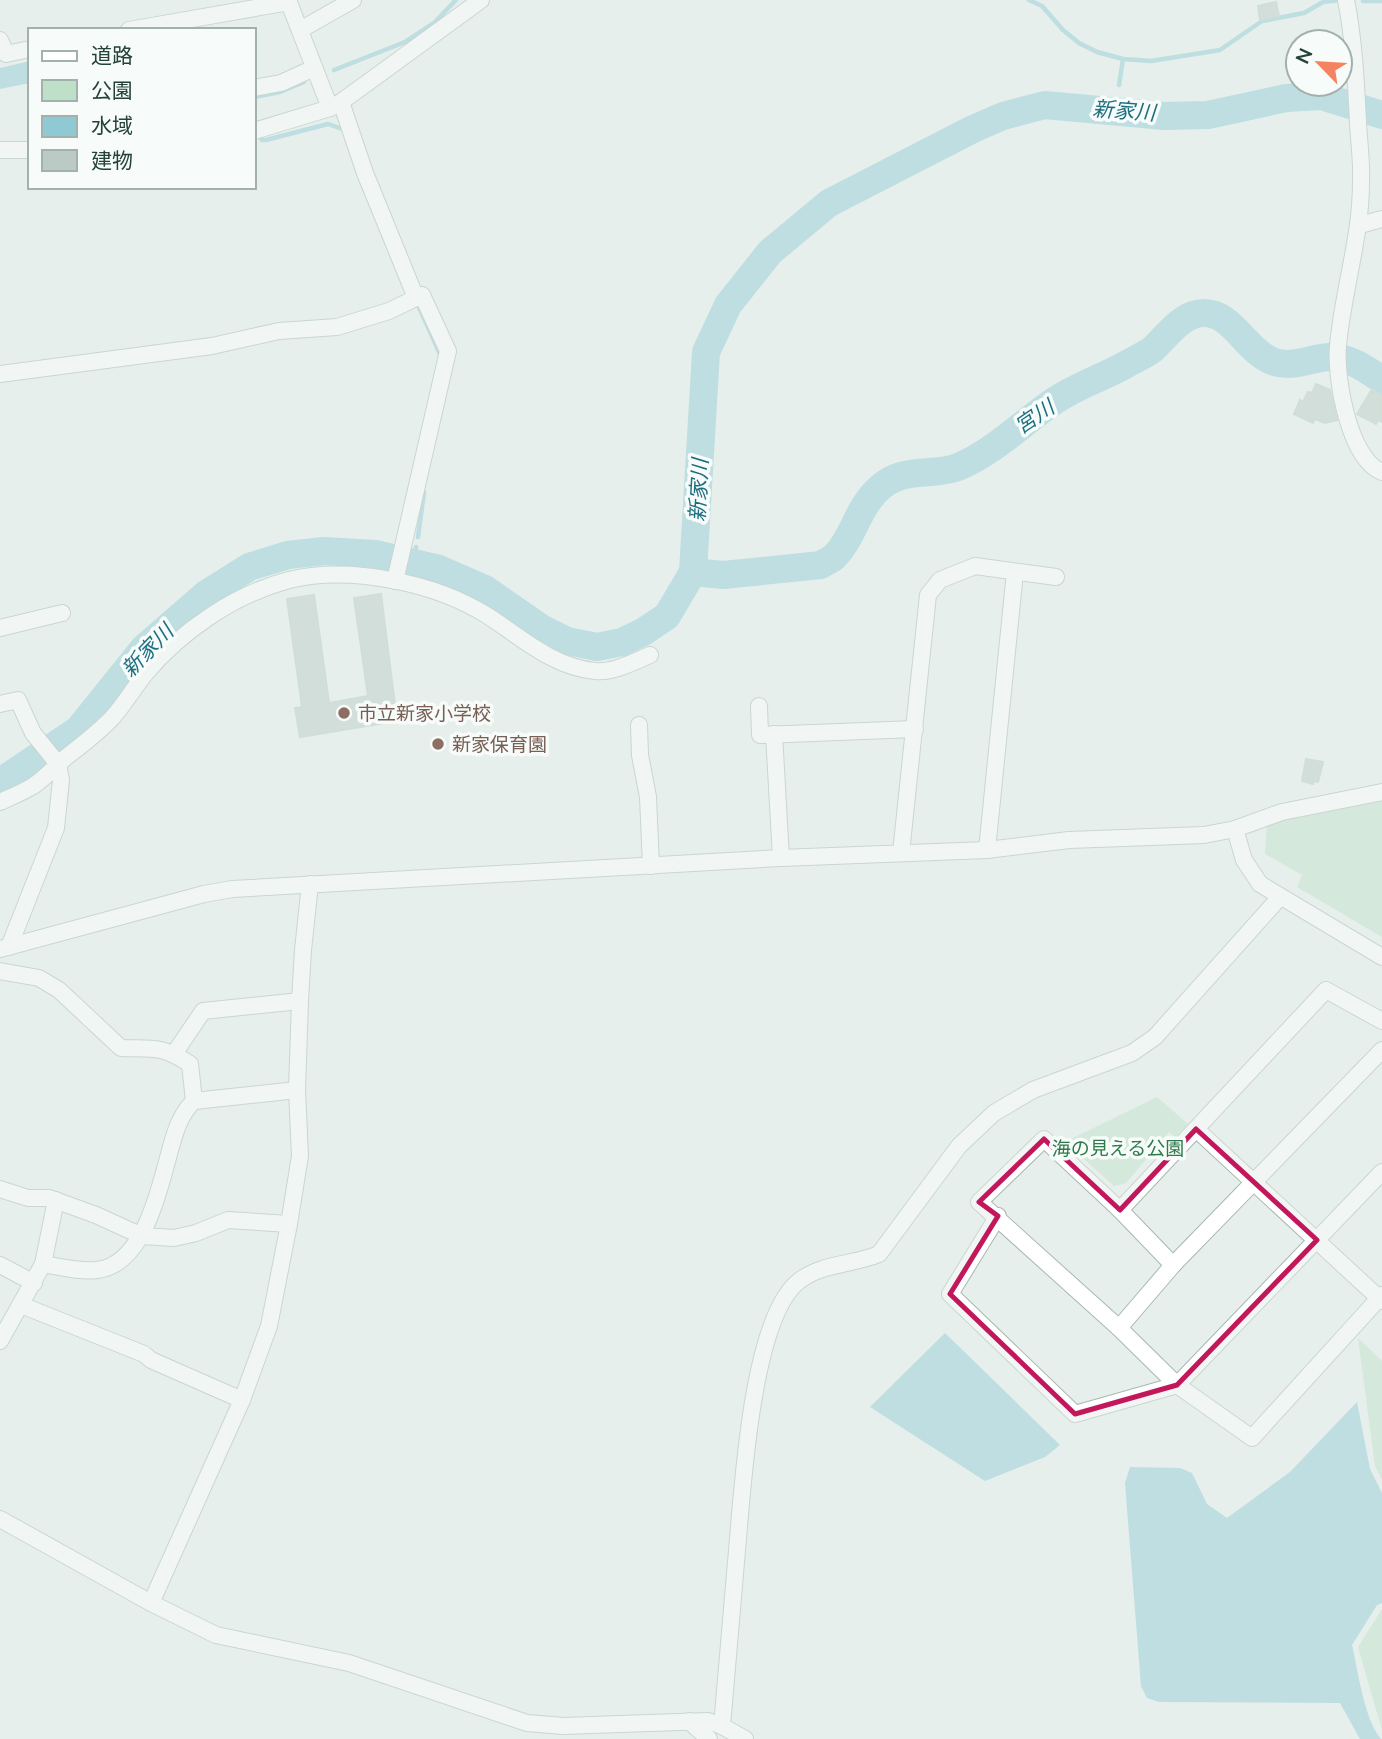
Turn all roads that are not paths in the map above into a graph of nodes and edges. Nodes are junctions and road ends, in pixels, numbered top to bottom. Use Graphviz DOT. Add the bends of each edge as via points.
graph roads {
  1 [pos="353,0"];
  2 [pos="481,0"];
  3 [pos="1346,0"];
  4 [pos="289,1"];
  5 [pos="140,28"];
  6 [pos="300,30"];
  7 [pos="28,49"];
  8 [pos="2,50"];
  9 [pos="314,68"];
  10 [pos="256,88"];
  11 [pos="335,105"];
  12 [pos="258,130"];
  13 [pos="0,150"];
  14 [pos="28,150"];
  15 [pos="1382,219"];
  16 [pos="1360,225"];
  17 [pos="416,298"];
  18 [pos="0,374"];
  19 [pos="1382,472"];
  20 [pos="1015,572"];
  21 [pos="1056,577"];
  22 [pos="395,582"];
  23 [pos="62,613"];
  24 [pos="0,628"];
  25 [pos="650,655"];
  26 [pos="0,704"];
  27 [pos="759,706"];
  28 [pos="639,725"];
  29 [pos="915,729"];
  30 [pos="774,734"];
  31 [pos="58,764"];
  32 [pos="1382,792"];
  33 [pos="0,802"];
  34 [pos="1235,829"];
  35 [pos="987,850"];
  36 [pos="901,853"];
  37 [pos="781,858"];
  38 [pos="651,866"];
  39 [pos="310,884"];
  40 [pos="1280,897"];
  41 [pos="4,948"];
  42 [pos="1382,957"];
  43 [pos="0,971"];
  44 [pos="300,1001"];
  45 [pos="1382,1020"];
  46 [pos="1382,1051"];
  47 [pos="174,1054"];
  48 [pos="297,1090"];
  49 [pos="194,1101"];
  50 [pos="1196,1129"];
  51 [pos="1382,1172"];
  52 [pos="1255,1181"];
  53 [pos="0,1189"];
  54 [pos="56,1200"];
  55 [pos="1120,1210"];
  56 [pos="998,1216"];
  57 [pos="289,1224"];
  58 [pos="142,1236"];
  59 [pos="1317,1240"];
  60 [pos="43,1264"];
  61 [pos="0,1265"];
  62 [pos="1173,1265"];
  63 [pos="34,1283"];
  64 [pos="1381,1298"];
  65 [pos="21,1306"];
  66 [pos="1119,1328"];
  67 [pos="0,1341"];
  68 [pos="1177,1385"];
  69 [pos="242,1400"];
  70 [pos="0,1519"];
  71 [pos="151,1603"];
  72 [pos="689,1721"];
  73 [pos="722,1726"];
  74 [pos="709,1739"];
  75 [pos="745,1739"];
  1 -- 6 [label="street"];
  2 -- 11 [label="street"];
  3 -- 16 [label="street" via="1359,129"];
  4 -- 5 [label="street"];
  4 -- 6 [label="street"];
  6 -- 9 [label="street"];
  7 -- 8 [label="street"];
  9 -- 10 [label="street" via="281,83"];
  9 -- 11 [label="street"];
  11 -- 12 [label="street"];
  11 -- 17 [label="street"];
  13 -- 14 [label="street"];
  15 -- 16 [label="street"];
  16 -- 19 [label="street" via="1338,370 1356,444"];
  17 -- 18 [label="street" via="337,327 279,331 212,346"];
  17 -- 22 [label="street" via="422,295 448,351"];
  20 -- 21 [label="street"];
  20 -- 29 [label="street" via="975,566 940,580 928,595"];
  20 -- 35 [label="street"];
  22 -- 25 [label="street" via="463,602 545,656 577,669 598,672"];
  22 -- 31 [label="street" via="331,575 255,591 170,648 113,717"];
  23 -- 24 [label="street"];
  26 -- 31 [label="street" via="18,700 33,733"];
  27 -- 30 [label="street" via="760,735"];
  28 -- 38 [label="street"];
  29 -- 30 [label="street"];
  29 -- 36 [label="street"];
  30 -- 37 [label="street"];
  31 -- 33 [label="street" via="33,786"];
  31 -- 41 [label="street" via="56,828"];
  32 -- 34 [label="street" via="1282,812"];
  34 -- 35 [label="street"];
  34 -- 40 [label="street" via="1244,860 1261,884"];
  35 -- 36 [label="street"];
  36 -- 37 [label="street"];
  37 -- 38 [label="street"];
  38 -- 39 [label="street"];
  39 -- 41 [label="street" via="204,894"];
  39 -- 44 [label="street"];
  40 -- 42 [label="street"];
  40 -- 73 [label="street" via="1155,1037 1132,1053 1034,1090 994,1113 959,1146 879,1254 815,1272 786,1295 773,1321 754,1394"];
  43 -- 47 [label="street" via="39,978 59,990 121,1048 157,1048"];
  44 -- 47 [label="street" via="203,1011"];
  44 -- 48 [label="street"];
  45 -- 50 [label="street" via="1326,990"];
  46 -- 52 [label="street"];
  47 -- 49 [label="street" via="190,1064"];
  48 -- 49 [label="street"];
  48 -- 57 [label="street" via="300,1156"];
  49 -- 58 [label="street" via="177,1128"];
  50 -- 52 [label="street"];
  50 -- 55 [label="street"];
  51 -- 59 [label="street"];
  52 -- 59 [label="street"];
  52 -- 62 [label="street"];
  53 -- 54 [label="street"];
  54 -- 58 [label="street"];
  54 -- 60 [label="street"];
  55 -- 56 [label="street" via="1044,1139 979,1202"];
  55 -- 62 [label="street"];
  56 -- 66 [label="street"];
  56 -- 68 [label="street" via="950,1294 1074,1414"];
  57 -- 58 [label="street" via="228,1220 174,1238"];
  57 -- 69 [label="street" via="269,1326"];
  58 -- 60 [label="street" via="115,1266 79,1271"];
  59 -- 64 [label="street"];
  59 -- 68 [label="street"];
  60 -- 63 [label="street"];
  61 -- 63 [label="street"];
  62 -- 66 [label="street"];
  63 -- 65 [label="street"];
  64 -- 68 [label="street" via="1252,1438"];
  65 -- 67 [label="street"];
  65 -- 69 [label="street" via="144,1354"];
  66 -- 68 [label="street"];
  69 -- 71 [label="street"];
  70 -- 71 [label="street"];
  71 -- 72 [label="street" via="216,1635 349,1663 527,1723"];
  72 -- 73 [label="street"];
  72 -- 74 [label="street"];
  73 -- 75 [label="street"];
}
